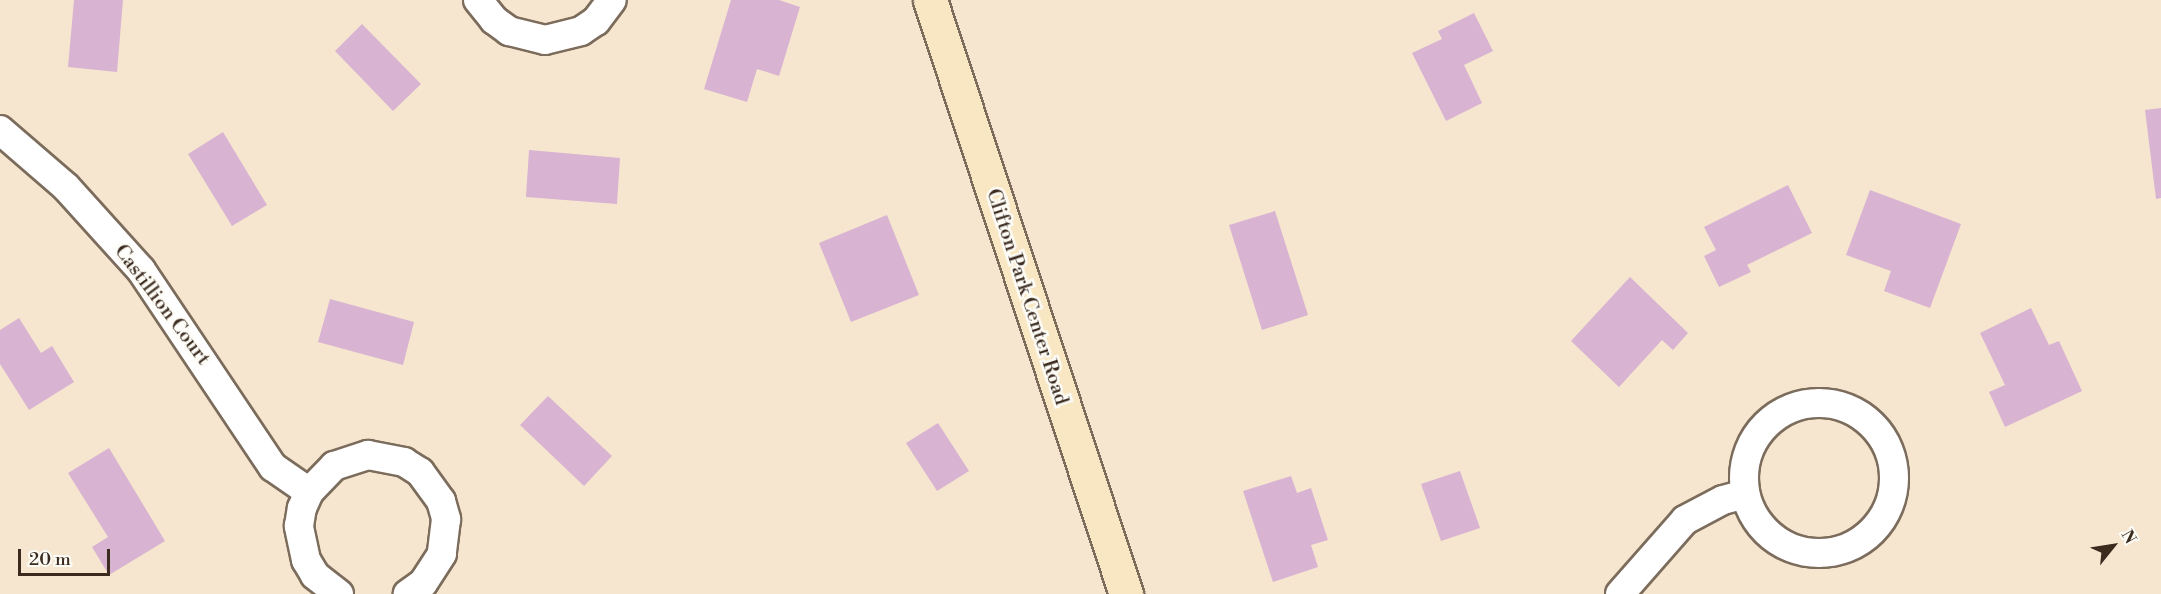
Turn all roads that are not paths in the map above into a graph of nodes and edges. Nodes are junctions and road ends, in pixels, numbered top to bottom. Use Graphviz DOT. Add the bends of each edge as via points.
graph roads {
  1 [pos="478,0"];
  2 [pos="612,0"];
  3 [pos="930,0"];
  4 [pos="0,130"];
  5 [pos="309,492"];
  6 [pos="1745,494"];
  7 [pos="339,594"];
  8 [pos="408,594"];
  9 [pos="1126,594"];
  10 [pos="1620,594"];
  1 -- 2 [label="street" via="509,31 545,40 580,31 596,21"];
  3 -- 9 [label="street, Clifton Park Center Road"];
  4 -- 5 [label="street, Castillion Court" via="66,187 141,270 273,467"];
  5 -- 7 [label="street" via="299,526 300,543 315,575"];
  5 -- 8 [label="street" via="334,466 368,455 395,459 420,472 441,501 446,537 435,570"];
  6 -- 6 [label="street" via="1746,458 1763,427 1785,412 1811,404 1828,404 1862,417 1885,444 1891,460 1892,496 1885,513 1861,541 1827,553 1808,553 1774,539 1751,511"];
  6 -- 10 [label="street" via="1723,500 1685,520"];
}
